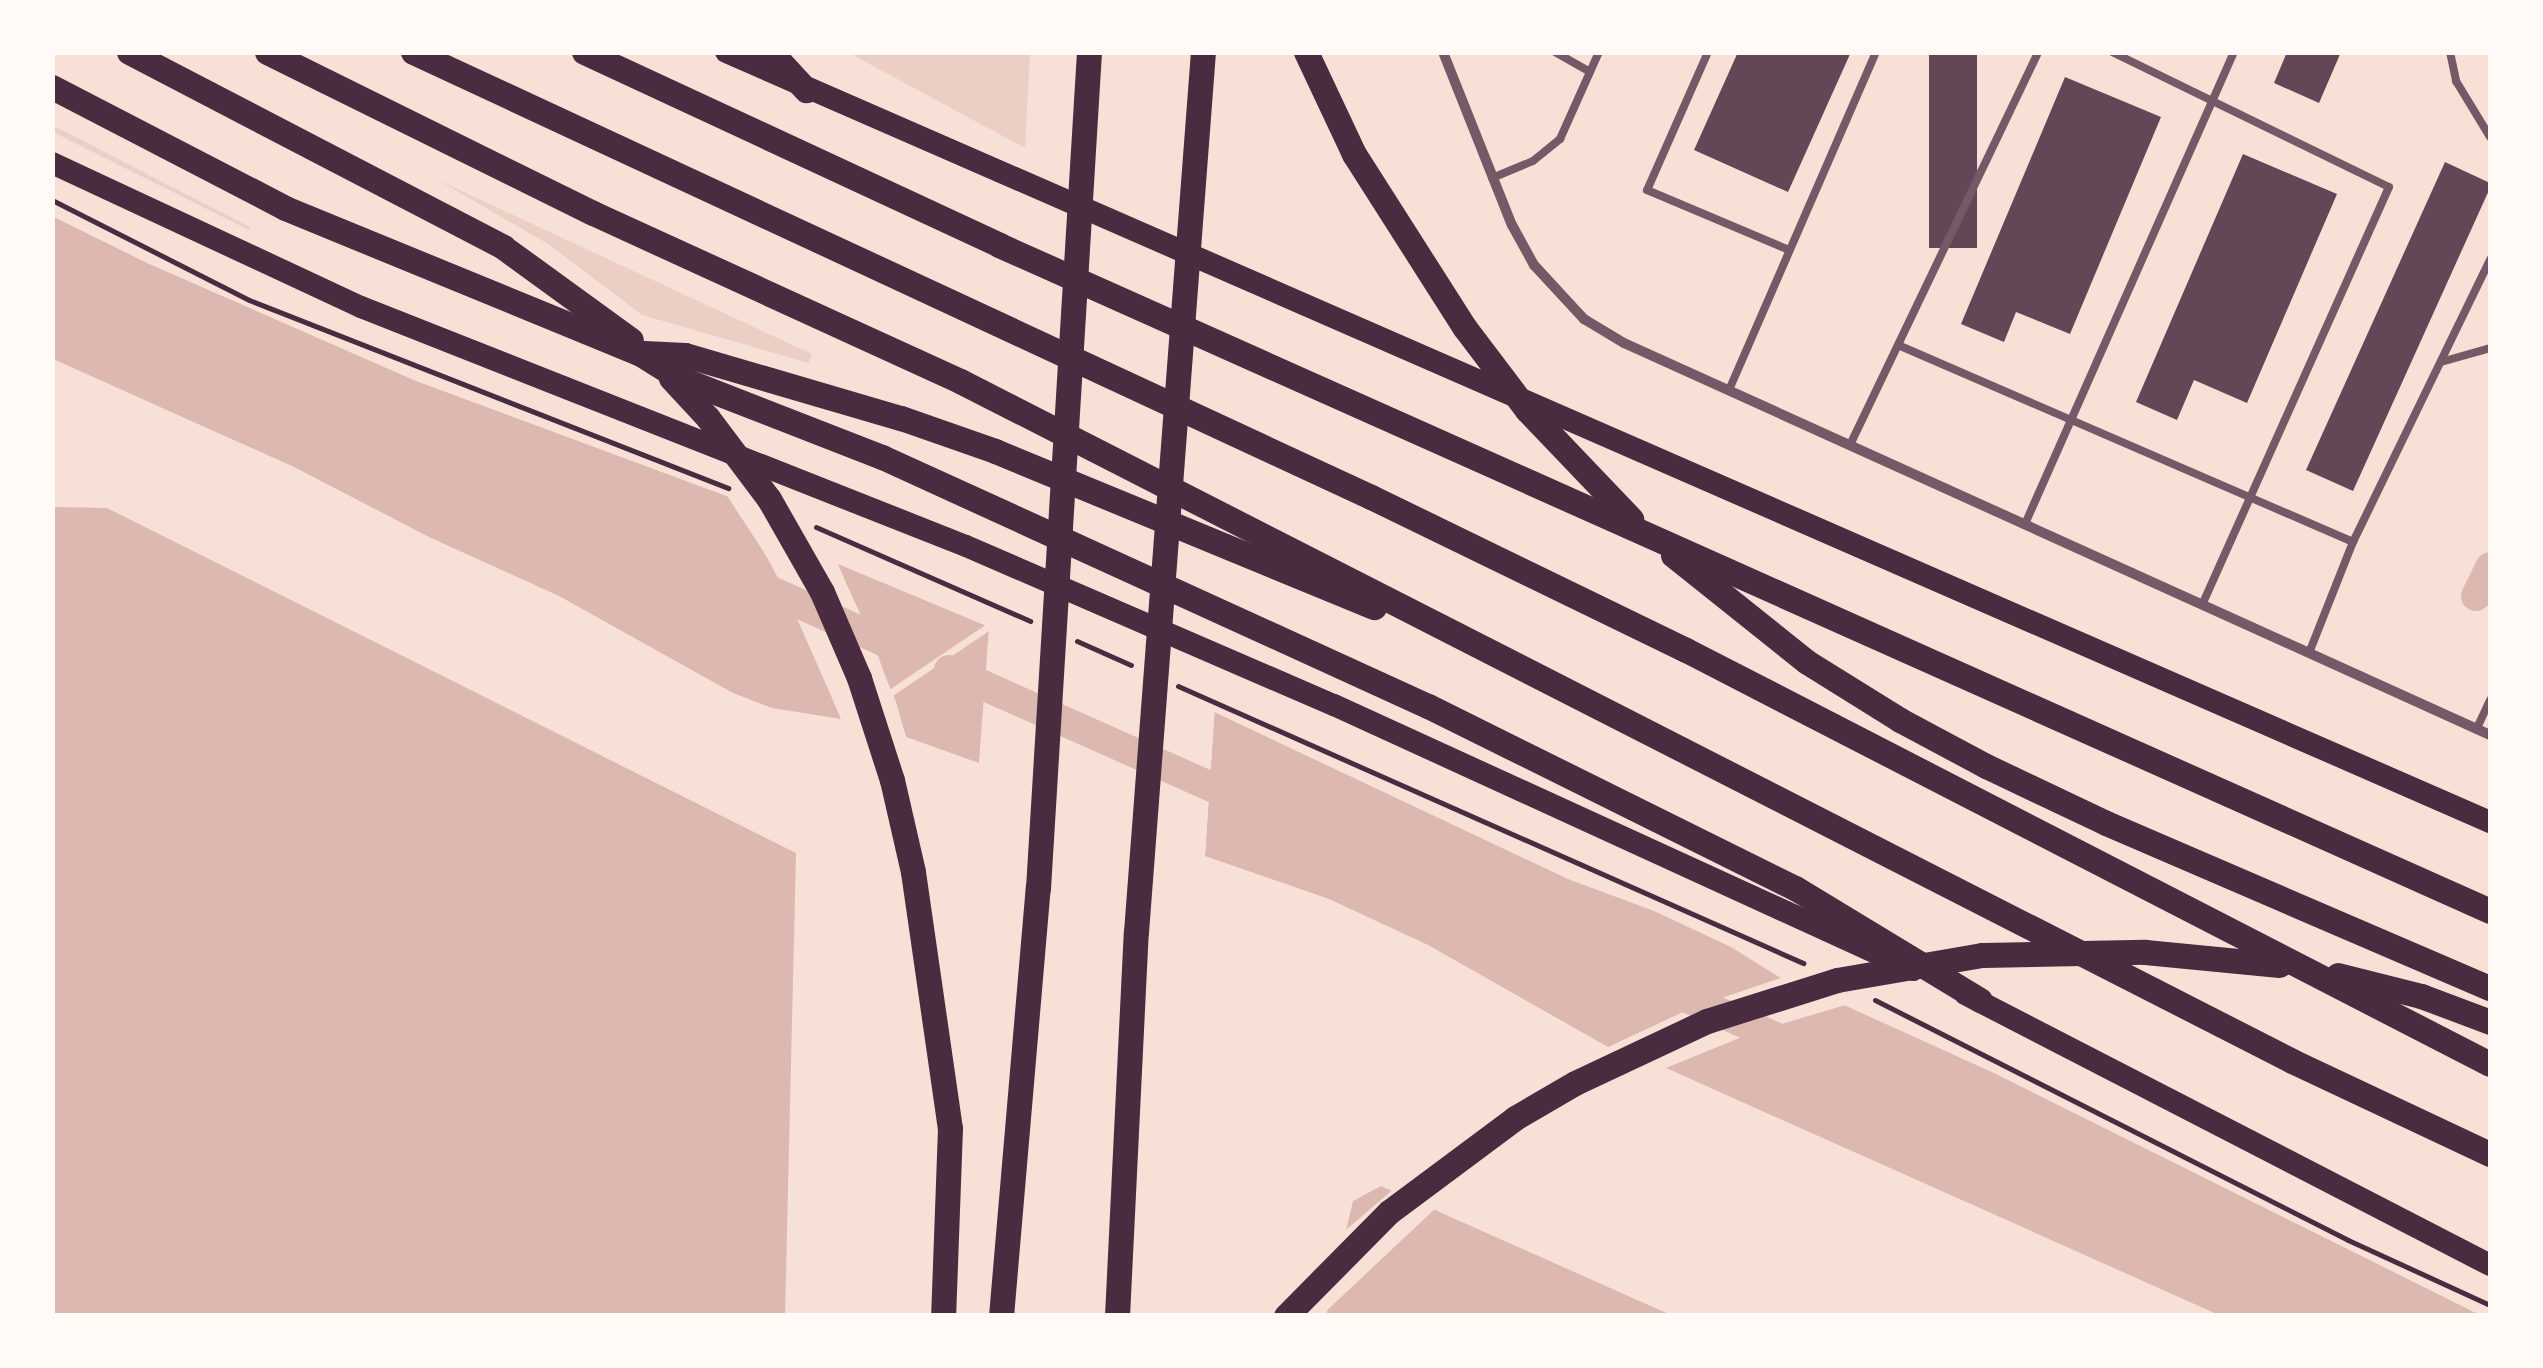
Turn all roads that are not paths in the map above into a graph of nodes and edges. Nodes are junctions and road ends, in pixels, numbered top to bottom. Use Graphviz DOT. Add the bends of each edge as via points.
graph roads {
  1 [pos="129,52"];
  2 [pos="267,52"];
  3 [pos="413,52"];
  4 [pos="584,52"];
  5 [pos="726,52"];
  6 [pos="771,52"];
  7 [pos="1089,52"];
  8 [pos="1203,52"];
  9 [pos="1306,52"];
  10 [pos="1443,52"];
  11 [pos="1556,52"];
  12 [pos="1599,52"];
  13 [pos="1708,52"];
  14 [pos="1876,52"];
  15 [pos="2038,52"];
  16 [pos="2112,52"];
  17 [pos="2234,52"];
  18 [pos="2450,52"];
  19 [pos="1590,72"];
  20 [pos="52,87"];
  21 [pos="806,90"];
  22 [pos="2212,101"];
  23 [pos="2490,137"];
  24 [pos="52,163"];
  25 [pos="1492,178"];
  26 [pos="1789,250"];
  27 [pos="2490,260"];
  28 [pos="1898,345"];
  29 [pos="2490,348"];
  30 [pos="639,353"];
  31 [pos="2441,362"];
  32 [pos="1729,390"];
  33 [pos="2072,419"];
  34 [pos="1850,445"];
  35 [pos="2248,500"];
  36 [pos="2025,524"];
  37 [pos="2353,542"];
  38 [pos="2202,604"];
  39 [pos="2309,653"];
  40 [pos="1499,655"];
  41 [pos="2490,700"];
  42 [pos="2476,728"];
  43 [pos="2490,734"];
  44 [pos="2490,822"];
  45 [pos="2490,911"];
  46 [pos="2490,988"];
  47 [pos="1980,1000"];
  48 [pos="2490,1022"];
  49 [pos="2490,1064"];
  50 [pos="2490,1154"];
  51 [pos="2490,1265"];
  52 [pos="943,1316"];
  53 [pos="1000,1316"];
  54 [pos="1117,1316"];
  55 [pos="1286,1316"];
  1 -- 52 [label="highway" via="504,247 636,344 708,418 770,499 822,592 892,780 920,915 950,1128"];
  2 -- 40 [label="highway" via="594,213 960,381"];
  3 -- 49 [label="highway" via="1686,650"];
  4 -- 45 [label="highway" via="889,196"];
  5 -- 21 [label="main road"];
  6 -- 21 [label="highway"];
  7 -- 53 [label="highway" via="1038,888"];
  8 -- 54 [label="highway" via="1136,932"];
  9 -- 46 [label="highway" via="1354,154 1464,328 1527,410 1610,500 1720,596 1822,672 1986,766"];
  10 -- 25 [label="street"];
  11 -- 19 [label="lane"];
  12 -- 19 [label="lane"];
  13 -- 26 [label="lane" via="1647,190"];
  14 -- 26 [label="lane"];
  15 -- 28 [label="lane"];
  16 -- 22 [label="lane"];
  17 -- 22 [label="lane"];
  18 -- 23 [label="lane" via="2456,81"];
  19 -- 25 [label="lane" via="1560,140 1533,161"];
  20 -- 30 [label="highway" via="285,208"];
  21 -- 44 [label="main road"];
  22 -- 33 [label="lane"];
  22 -- 35 [label="lane" via="2389,187"];
  24 -- 47 [label="main road" via="361,307 914,525 1334,704"];
  25 -- 32 [label="street" via="1534,265 1584,319"];
  26 -- 32 [label="lane"];
  27 -- 31 [label="lane"];
  28 -- 33 [label="lane"];
  28 -- 34 [label="lane"];
  29 -- 31 [label="lane"];
  30 -- 40 [label="highway" via="717,363 976,444"];
  30 -- 47 [label="highway" via="679,378 882,457 1428,706 1795,888"];
  31 -- 37 [label="lane"];
  32 -- 34 [label="street"];
  33 -- 35 [label="lane"];
  33 -- 36 [label="lane"];
  34 -- 36 [label="street"];
  35 -- 37 [label="lane"];
  35 -- 38 [label="lane"];
  36 -- 38 [label="street"];
  37 -- 39 [label="lane"];
  38 -- 39 [label="street"];
  39 -- 42 [label="street"];
  40 -- 50 [label="highway" via="2292,1062"];
  41 -- 42 [label="lane"];
  42 -- 43 [label="street"];
  47 -- 51 [label="main road"];
  48 -- 55 [label="highway" via="2332,974 2145,952 1982,955 1837,980 1707,1020 1530,1109 1389,1212"];
}
